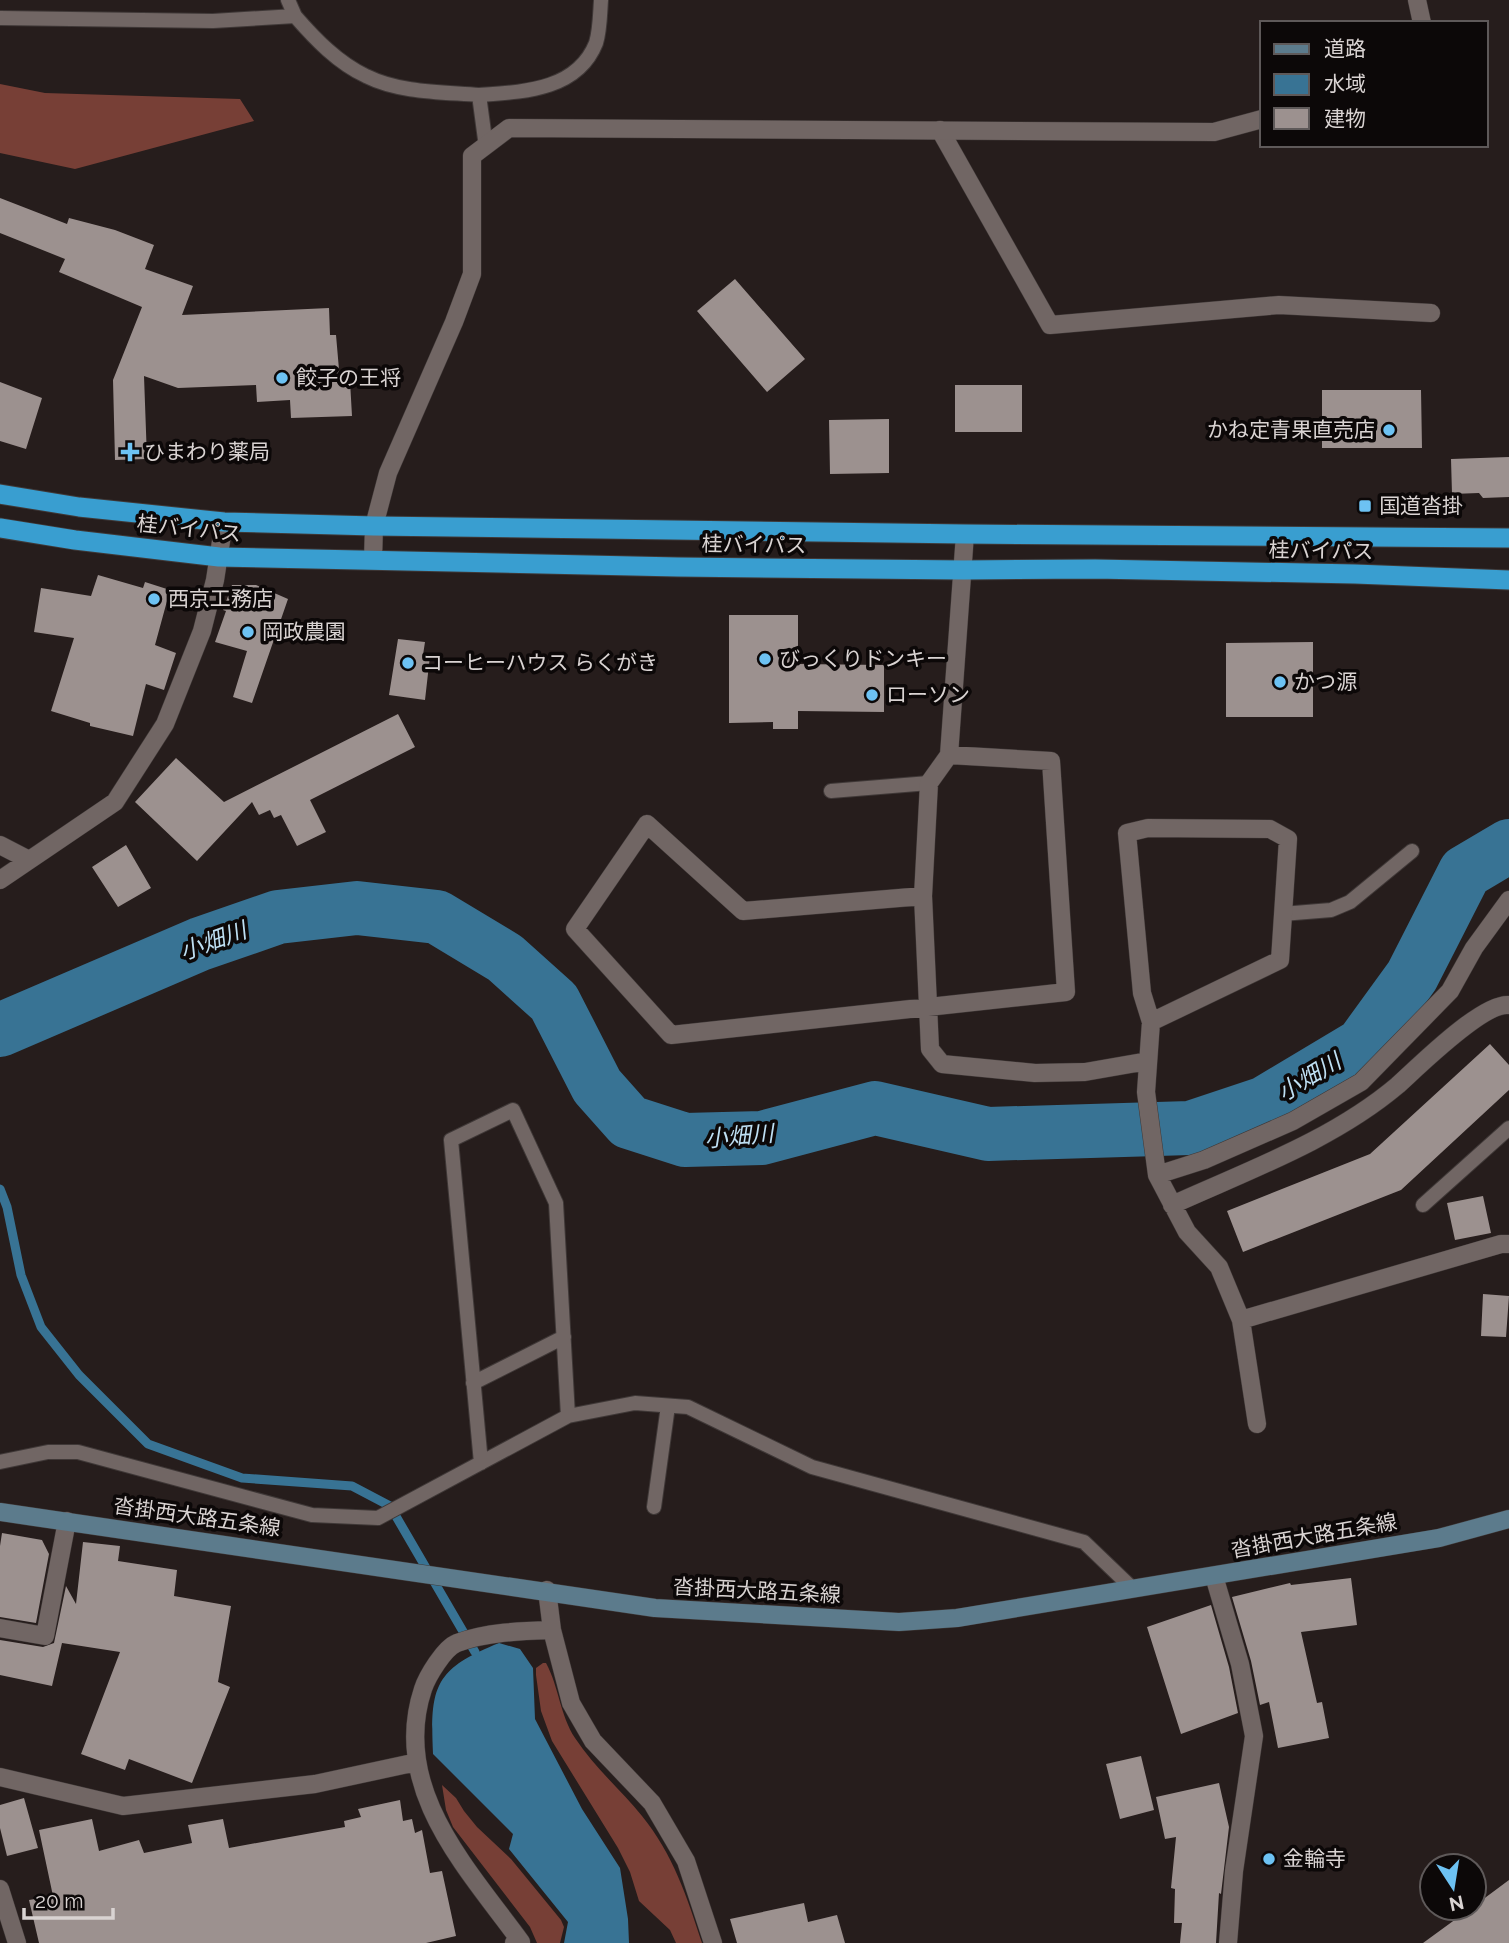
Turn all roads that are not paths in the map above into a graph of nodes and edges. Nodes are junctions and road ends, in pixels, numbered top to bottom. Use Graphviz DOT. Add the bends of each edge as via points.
graph roads {
  1 [pos="288,0"];
  2 [pos="601,0"];
  3 [pos="1417,0"];
  4 [pos="295,16"];
  5 [pos="0,18"];
  6 [pos="1422,21"];
  7 [pos="479,95"];
  8 [pos="1260,120"];
  9 [pos="940,130"];
  10 [pos="486,147"];
  11 [pos="1431,313"];
  12 [pos="0,494"];
  13 [pos="223,522"];
  14 [pos="374,526"];
  15 [pos="0,528"];
  16 [pos="965,534"];
  17 [pos="1509,538"];
  18 [pos="219,557"];
  19 [pos="373,559"];
  20 [pos="964,570"];
  21 [pos="1509,580"];
  22 [pos="949,755"];
  23 [pos="929,783"];
  24 [pos="831,791"];
  25 [pos="0,845"];
  26 [pos="1412,850"];
  27 [pos="29,860"];
  28 [pos="0,880"];
  29 [pos="923,896"];
  30 [pos="1509,900"];
  31 [pos="1282,914"];
  32 [pos="1509,1005"];
  33 [pos="929,1008"];
  34 [pos="1151,1022"];
  35 [pos="1148,1061"];
  36 [pos="1509,1128"];
  37 [pos="1155,1168"];
  38 [pos="1172,1205"];
  39 [pos="1423,1205"];
  40 [pos="1509,1244"];
  41 [pos="1241,1320"];
  42 [pos="564,1337"];
  43 [pos="473,1383"];
  44 [pos="668,1406"];
  45 [pos="568,1416"];
  46 [pos="1257,1424"];
  47 [pos="0,1462"];
  48 [pos="481,1463"];
  49 [pos="654,1507"];
  50 [pos="0,1512"];
  51 [pos="1509,1519"];
  52 [pos="67,1521"];
  53 [pos="1214,1576"];
  54 [pos="1132,1588"];
  55 [pos="547,1591"];
  56 [pos="0,1628"];
  57 [pos="552,1630"];
  58 [pos="417,1762"];
  59 [pos="0,1777"];
  60 [pos="0,1889"];
  61 [pos="18,1943"];
  62 [pos="514,1943"];
  63 [pos="713,1943"];
  64 [pos="1228,1943"];
  1 -- 4 [label="lane"];
  2 -- 7 [label="lane" via="596,43 569,76 529,91"];
  3 -- 6 [label="street"];
  4 -- 5 [label="lane" via="214,21"];
  4 -- 7 [label="lane" via="338,59 366,77 414,89"];
  7 -- 10 [label="lane"];
  8 -- 9 [label="street" via="1214,132"];
  9 -- 10 [label="street" via="509,128"];
  9 -- 11 [label="street" via="1050,325 1279,305"];
  10 -- 14 [label="street" via="472,156 472,274 388,472"];
  12 -- 13 [label="highway, 桂バイパス"];
  13 -- 14 [label="highway, 桂バイパス"];
  13 -- 18 [label="street"];
  14 -- 16 [label="highway, 桂バイパス"];
  14 -- 19 [label="street"];
  15 -- 18 [label="highway, 桂バイパス"];
  16 -- 17 [label="highway, 桂バイパス"];
  16 -- 20 [label="street"];
  18 -- 19 [label="highway, 桂バイパス"];
  18 -- 27 [label="street" via="202,631 165,723 115,802"];
  19 -- 20 [label="highway, 桂バイパス"];
  20 -- 21 [label="highway, 桂バイパス" via="1122,569"];
  20 -- 22 [label="street"];
  22 -- 23 [label="street"];
  22 -- 33 [label="street" via="1051,761 1066,992"];
  23 -- 24 [label="lane"];
  23 -- 29 [label="street"];
  25 -- 27 [label="street"];
  26 -- 31 [label="lane" via="1350,902 1331,910"];
  27 -- 28 [label="street"];
  29 -- 33 [label="street"];
  29 -- 33 [label="street" via="743,911 647,824 575,929 671,1035"];
  30 -- 37 [label="street" via="1450,991 1361,1082 1293,1121 1204,1160"];
  31 -- 34 [label="street" via="1280,960"];
  31 -- 34 [label="street" via="1287,839 1270,828 1148,828 1127,833 1142,993"];
  32 -- 38 [label="street" via="1478,1016 1371,1108 1321,1137"];
  33 -- 35 [label="street" via="930,1049 942,1065 1035,1073 1085,1072"];
  34 -- 35 [label="street"];
  35 -- 37 [label="street" via="1146,1093"];
  36 -- 39 [label="lane"];
  37 -- 38 [label="street"];
  38 -- 41 [label="street" via="1187,1232 1219,1267"];
  40 -- 41 [label="street"];
  41 -- 46 [label="street"];
  42 -- 43 [label="lane"];
  42 -- 43 [label="lane" via="556,1203 513,1110 450,1140"];
  42 -- 45 [label="lane"];
  43 -- 48 [label="lane"];
  44 -- 45 [label="lane" via="635,1403"];
  44 -- 49 [label="lane"];
  44 -- 54 [label="lane" via="688,1407 812,1466 1084,1542"];
  45 -- 48 [label="lane"];
  47 -- 48 [label="lane" via="48,1452 78,1452 312,1515 378,1518"];
  50 -- 52 [label="main road, 沓掛西大路五条線"];
  51 -- 53 [label="main road, 沓掛西大路五条線" via="1439,1538"];
  52 -- 55 [label="main road, 沓掛西大路五条線"];
  52 -- 56 [label="street" via="45,1636"];
  53 -- 54 [label="main road, 沓掛西大路五条線"];
  53 -- 64 [label="street" via="1240,1664 1254,1736"];
  54 -- 55 [label="main road, 沓掛西大路五条線" via="957,1618 899,1622 655,1608"];
  55 -- 57 [label="street"];
  57 -- 58 [label="street" via="506,1632 454,1644 428,1675 418,1704 414,1729"];
  57 -- 63 [label="street" via="571,1703 593,1741 652,1803 686,1861"];
  58 -- 59 [label="street" via="315,1784 124,1806"];
  58 -- 62 [label="street" via="444,1837 521,1942"];
  60 -- 61 [label="street"];
}
